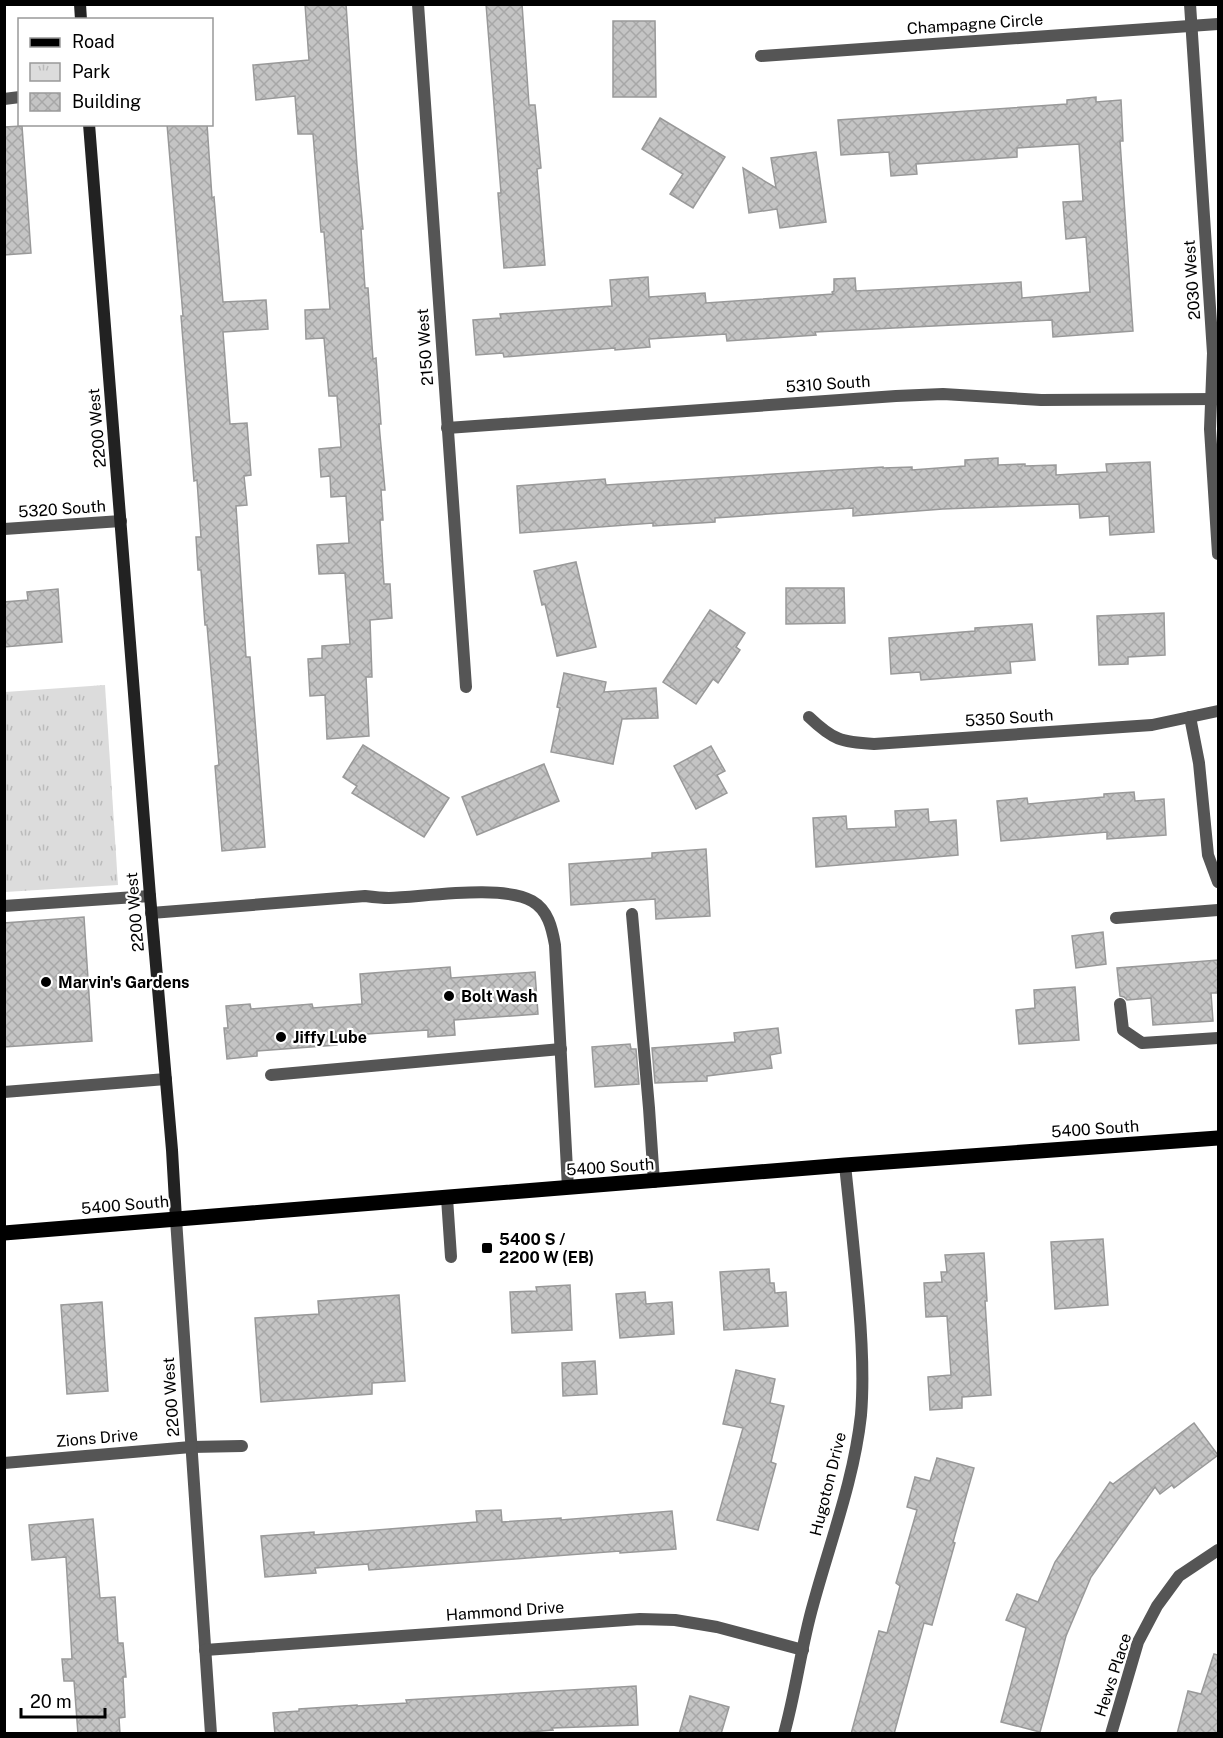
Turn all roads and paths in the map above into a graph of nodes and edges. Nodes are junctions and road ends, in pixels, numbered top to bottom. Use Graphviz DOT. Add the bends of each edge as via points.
graph roads {
  1 [pos="418,4"];
  2 [pos="1190,4"];
  3 [pos="1218,24"];
  4 [pos="1191,26"];
  5 [pos="761,56"];
  6 [pos="89,126"];
  7 [pos="1215,399"];
  8 [pos="447,429"];
  9 [pos="121,521"];
  10 [pos="4,530"];
  11 [pos="1218,554"];
  12 [pos="466,687"];
  13 [pos="1218,711"];
  14 [pos="808,717"];
  15 [pos="1190,717"];
  16 [pos="1218,882"];
  17 [pos="150,896"];
  18 [pos="4,906"];
  19 [pos="1218,910"];
  20 [pos="151,913"];
  21 [pos="632,914"];
  22 [pos="1116,918"];
  23 [pos="1120,1004"];
  24 [pos="1218,1038"];
  25 [pos="561,1049"];
  26 [pos="271,1075"];
  27 [pos="166,1079"];
  28 [pos="4,1092"];
  29 [pos="1218,1138"];
  30 [pos="845,1165"];
  31 [pos="654,1182"];
  32 [pos="568,1188"];
  33 [pos="447,1198"];
  34 [pos="176,1219"];
  35 [pos="4,1233"];
  36 [pos="451,1257"];
  37 [pos="242,1446"];
  38 [pos="191,1447"];
  39 [pos="4,1463"];
  40 [pos="1218,1550"];
  41 [pos="205,1650"];
  42 [pos="803,1650"];
  43 [pos="211,1734"];
  44 [pos="784,1734"];
  45 [pos="1111,1734"];
  1 -- 8 [label="street, 2150 West"];
  2 -- 4 [label="street, 2030 West"];
  3 -- 4 [label="street, Champagne Circle"];
  4 -- 5 [label="street, Champagne Circle"];
  4 -- 7 [label="street, 2030 West"];
  6 -- 9 [label="street, 2200 West"];
  7 -- 8 [label="street, 5310 South" via="1041,400 908,395"];
  7 -- 11 [label="street, 2030 West" via="1210,429"];
  8 -- 12 [label="street, 2150 West"];
  9 -- 10 [label="street, 5320 South"];
  9 -- 17 [label="street, 2200 West"];
  13 -- 15 [label="street, 5350 South"];
  14 -- 15 [label="street, 5350 South" via="826,733 849,742 874,744 1152,725"];
  15 -- 16 [label="street" via="1208,855"];
  17 -- 18 [label="street"];
  17 -- 20 [label="street, 2200 West"];
  19 -- 22 [label="street"];
  20 -- 25 [label="street" via="365,896 483,892 518,895 542,909 553,930"];
  20 -- 27 [label="street, 2200 West"];
  21 -- 31 [label="street"];
  23 -- 24 [label="street" via="1122,1030 1142,1042"];
  25 -- 26 [label="street"];
  25 -- 32 [label="street"];
  27 -- 28 [label="street"];
  27 -- 34 [label="street, 2200 West"];
  29 -- 30 [label="main road, 5400 South"];
  30 -- 31 [label="main road, 5400 South"];
  30 -- 42 [label="street, Hugoton Drive" via="862,1357 861,1414 853,1466"];
  31 -- 32 [label="main road, 5400 South"];
  32 -- 33 [label="main road, 5400 South"];
  33 -- 34 [label="main road, 5400 South"];
  33 -- 36 [label="street"];
  34 -- 35 [label="main road, 5400 South"];
  34 -- 38 [label="street, 2200 West"];
  37 -- 38 [label="street, Zions Drive"];
  38 -- 39 [label="street, Zions Drive"];
  38 -- 41 [label="street, 2200 West"];
  40 -- 45 [label="street, Hews Place" via="1179,1576 1157,1606 1138,1642"];
  41 -- 42 [label="street, Hammond Drive" via="640,1619 717,1627"];
  41 -- 43 [label="street, 2200 West"];
  42 -- 44 [label="street, Hugoton Drive"];
}
